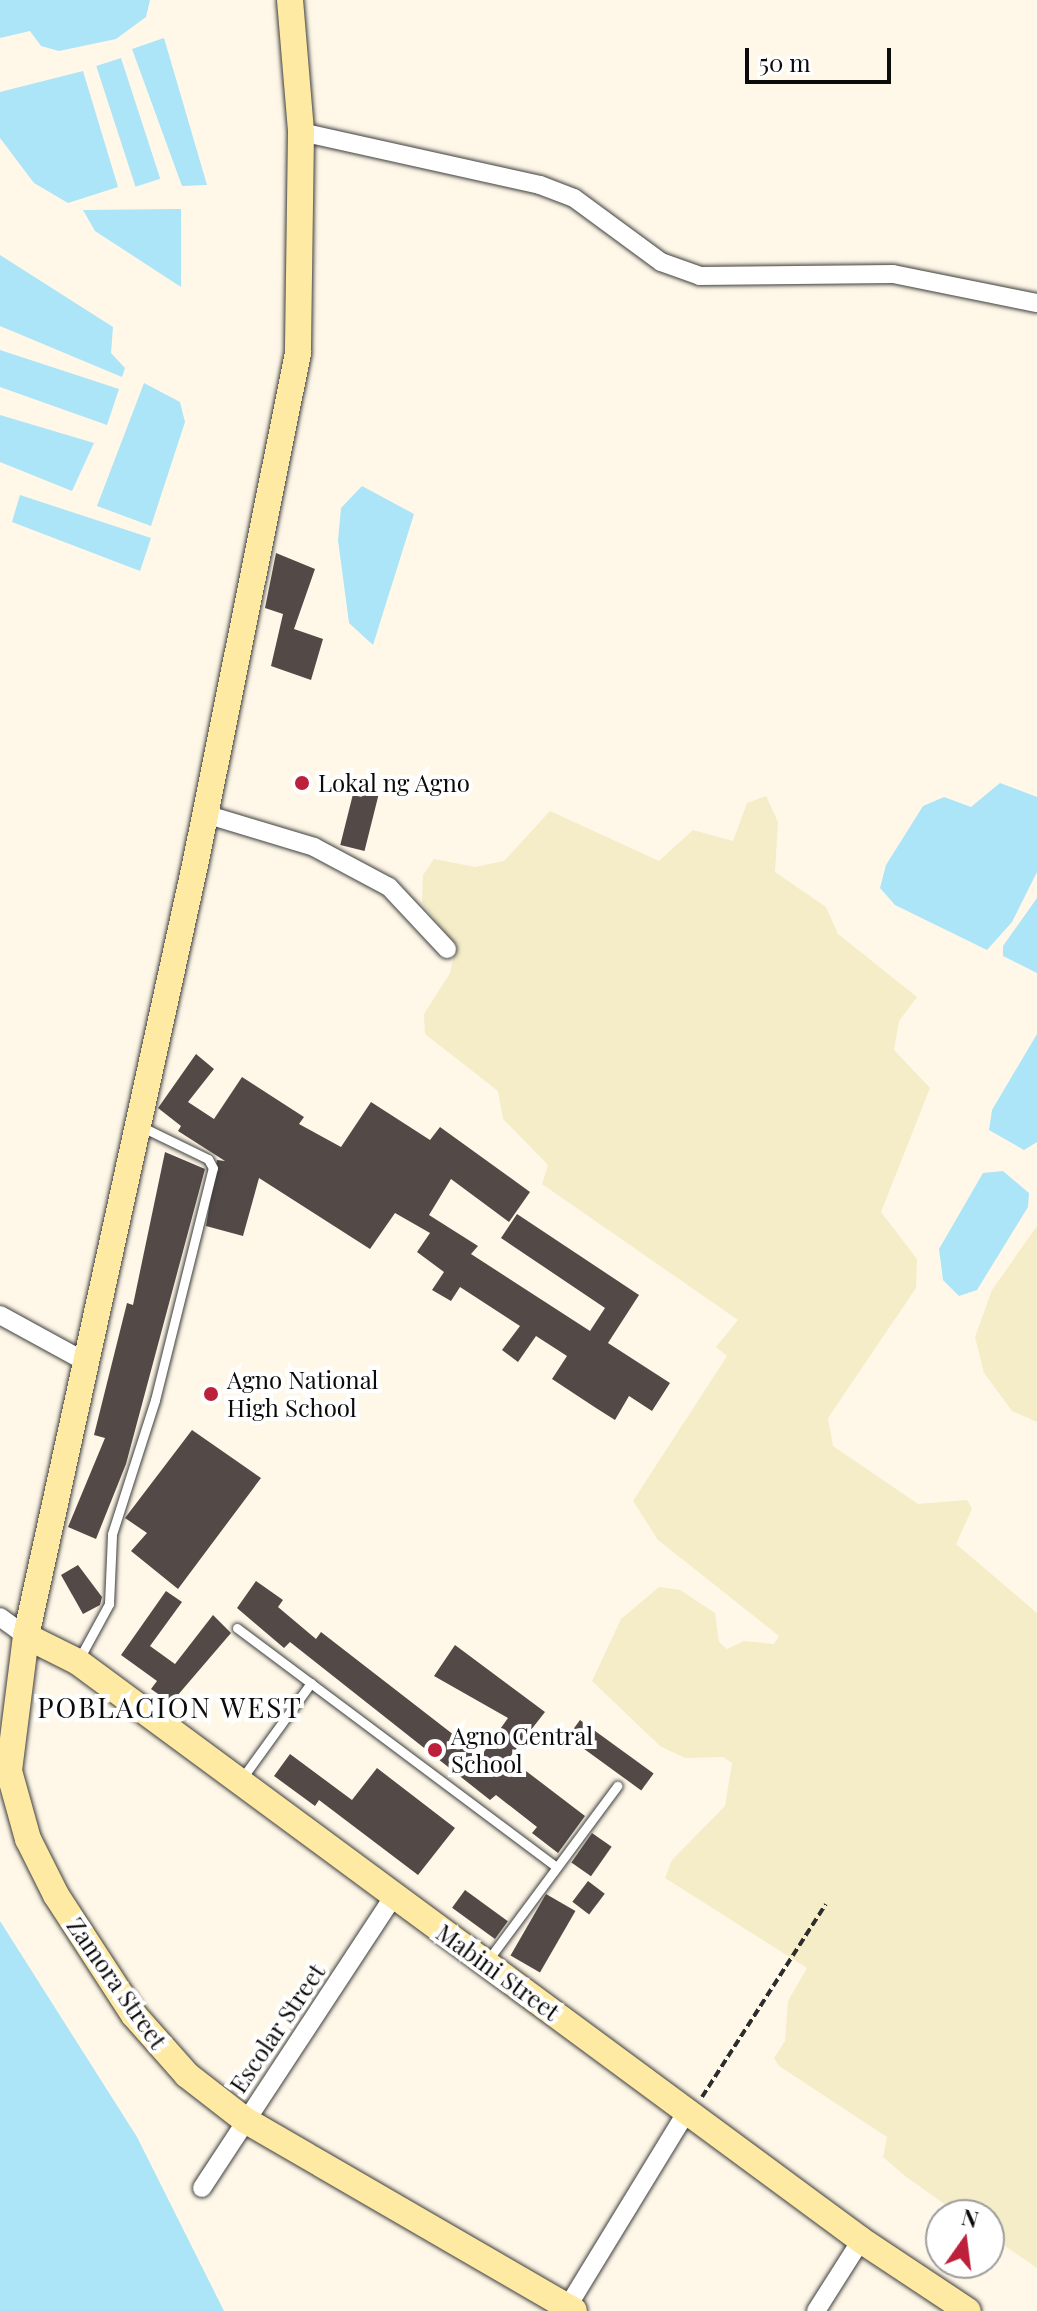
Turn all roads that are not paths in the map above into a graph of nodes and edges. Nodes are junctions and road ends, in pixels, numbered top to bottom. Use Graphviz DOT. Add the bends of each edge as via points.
graph roads {
  1 [pos="290,0"];
  2 [pos="301,132"];
  3 [pos="1037,303"];
  4 [pos="205,814"];
  5 [pos="447,949"];
  6 [pos="138,1125"];
  7 [pos="0,1315"];
  8 [pos="86,1362"];
  9 [pos="0,1617"];
  10 [pos="237,1628"];
  11 [pos="26,1636"];
  12 [pos="78,1662"];
  13 [pos="311,1683"];
  14 [pos="238,1784"];
  15 [pos="617,1786"];
  16 [pos="557,1867"];
  17 [pos="394,1896"];
  18 [pos="486,1963"];
  19 [pos="689,2112"];
  20 [pos="245,2120"];
  21 [pos="202,2188"];
  22 [pos="861,2240"];
  23 [pos="569,2310"];
  24 [pos="816,2311"];
  25 [pos="968,2311"];
  1 -- 2 [label="street, Zamora Street"];
  2 -- 3 [label="street" via="540,185 574,198 661,262 700,276 893,274"];
  2 -- 4 [label="street, Zamora Street" via="298,353"];
  4 -- 5 [label="street" via="314,847 389,887"];
  4 -- 6 [label="street, Zamora Street"];
  6 -- 8 [label="street, Zamora Street"];
  6 -- 12 [label="lane" via="208,1159 213,1168 155,1400 112,1534 109,1604"];
  7 -- 8 [label="street"];
  8 -- 11 [label="street, Zamora Street"];
  9 -- 11 [label="street"];
  10 -- 13 [label="lane"];
  11 -- 12 [label="street, Mabini Street"];
  11 -- 20 [label="street, Zamora Street" via="8,1747 12,1794 28,1839 134,2015 187,2075"];
  12 -- 14 [label="street, Mabini Street"];
  13 -- 14 [label="lane"];
  13 -- 16 [label="lane"];
  14 -- 17 [label="street, Mabini Street"];
  15 -- 16 [label="lane"];
  16 -- 18 [label="lane"];
  17 -- 18 [label="street, Mabini Street"];
  17 -- 20 [label="street, Escolar Street"];
  18 -- 19 [label="street, Mabini Street"];
  19 -- 22 [label="street, Mabini Street"];
  19 -- 23 [label="street"];
  20 -- 21 [label="street, Escolar Street"];
  20 -- 23 [label="street, Zamora Street"];
  22 -- 24 [label="street"];
  22 -- 25 [label="street, Mabini Street"];
}
